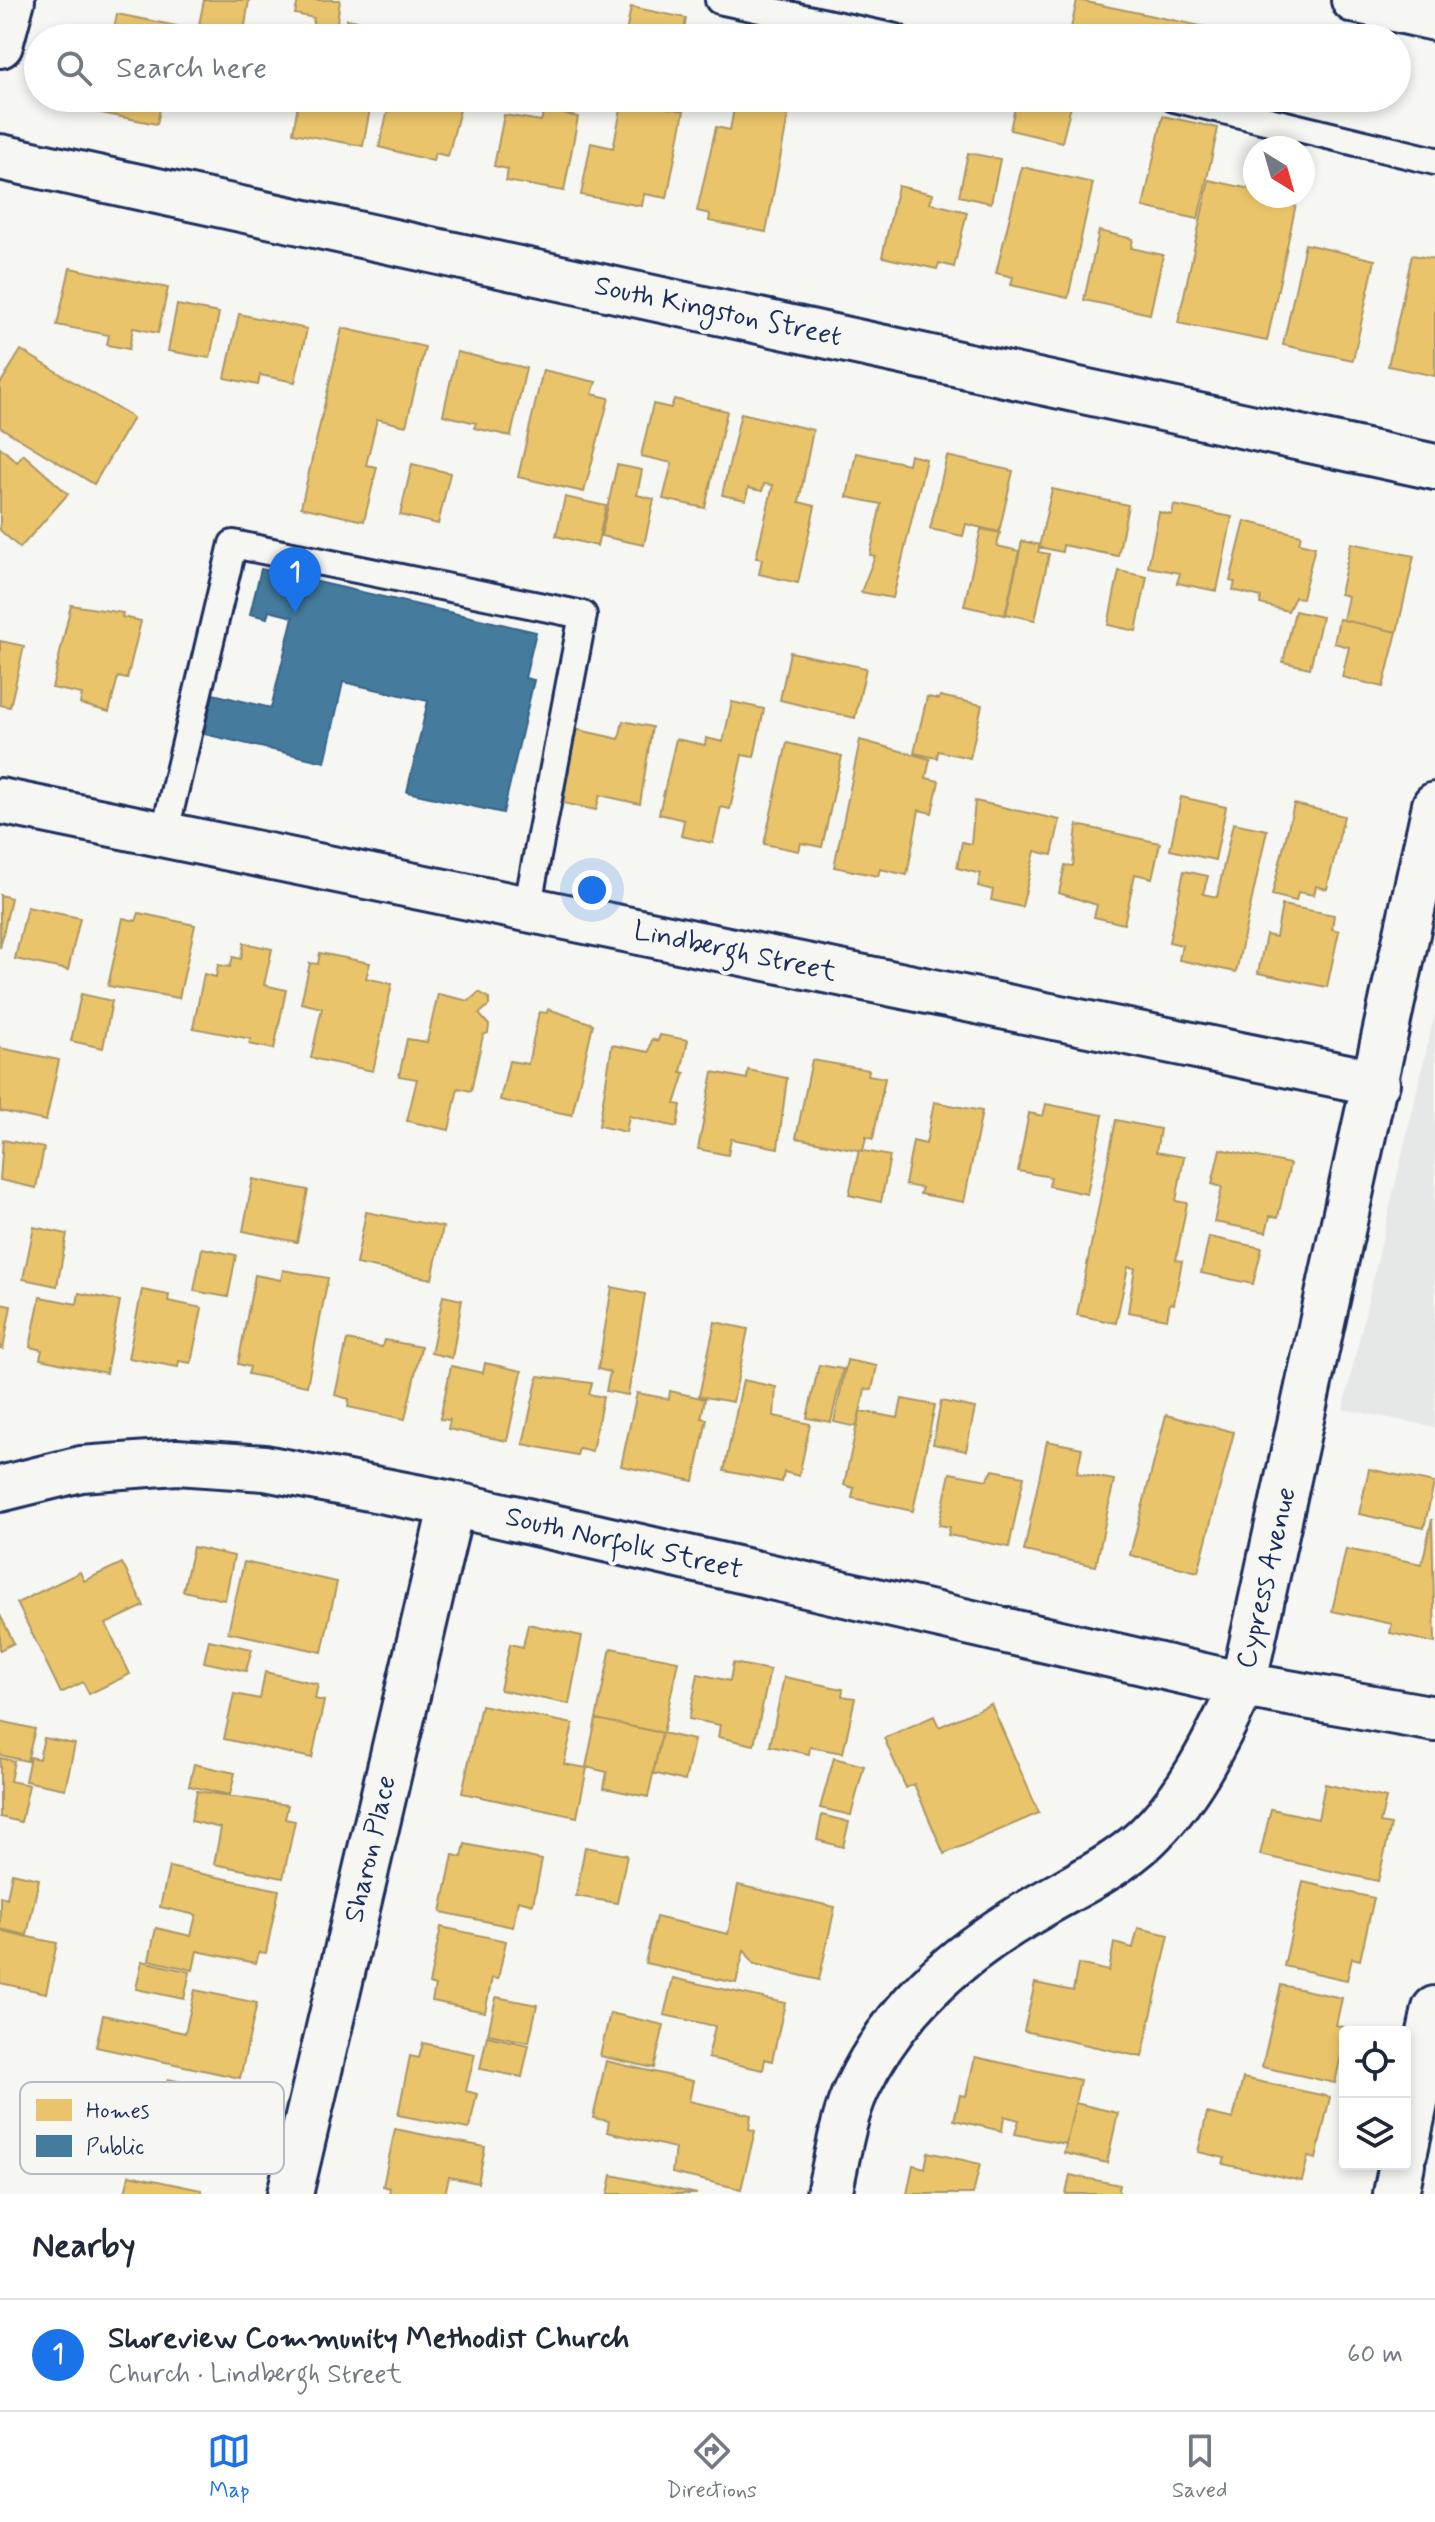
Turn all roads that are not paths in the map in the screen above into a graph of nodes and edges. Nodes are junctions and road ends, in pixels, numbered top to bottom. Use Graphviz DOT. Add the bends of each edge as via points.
graph roads {
  1 [pos="12,0"];
  2 [pos="719,0"];
  3 [pos="1354,0"];
  4 [pos="1435,18"];
  5 [pos="831,24"];
  6 [pos="0,45"];
  7 [pos="1232,112"];
  8 [pos="0,157"];
  9 [pos="1435,161"];
  10 [pos="1435,467"];
  11 [pos="0,801"];
  12 [pos="1435,805"];
  13 [pos="164,835"];
  14 [pos="527,909"];
  15 [pos="1377,1083"];
  16 [pos="0,1489"];
  17 [pos="452,1504"];
  18 [pos="1243,1685"];
  19 [pos="1435,1719"];
  20 [pos="1435,2009"];
  21 [pos="1411,2123"];
  22 [pos="1401,2170"];
  23 [pos="290,2194"];
  24 [pos="829,2194"];
  25 [pos="1396,2194"];
  1 -- 6 [label="street"];
  2 -- 5 [label="lane"];
  3 -- 4 [label="street"];
  7 -- 9 [label="lane"];
  8 -- 10 [label="street, South Kingston Street"];
  11 -- 13 [label="street, Lindbergh Street"];
  12 -- 15 [label="street, Cypress Avenue"];
  13 -- 14 [label="street, Lindbergh Street"];
  13 -- 14 [label="lane" via="233,544 583,615"];
  14 -- 15 [label="street, Lindbergh Street"];
  15 -- 18 [label="street, Cypress Avenue"];
  16 -- 17 [label="street, South Norfolk Street" via="81,1469 177,1462 265,1468"];
  17 -- 18 [label="street, South Norfolk Street"];
  17 -- 23 [label="street, Sharon Place"];
  18 -- 19 [label="street, South Norfolk Street"];
  18 -- 24 [label="street, Cypress Avenue" via="1205,1762 1144,1840 1091,1878 974,1946 930,1983 889,2032 856,2090"];
  20 -- 21 [label="street"];
  22 -- 25 [label="street"];
}
